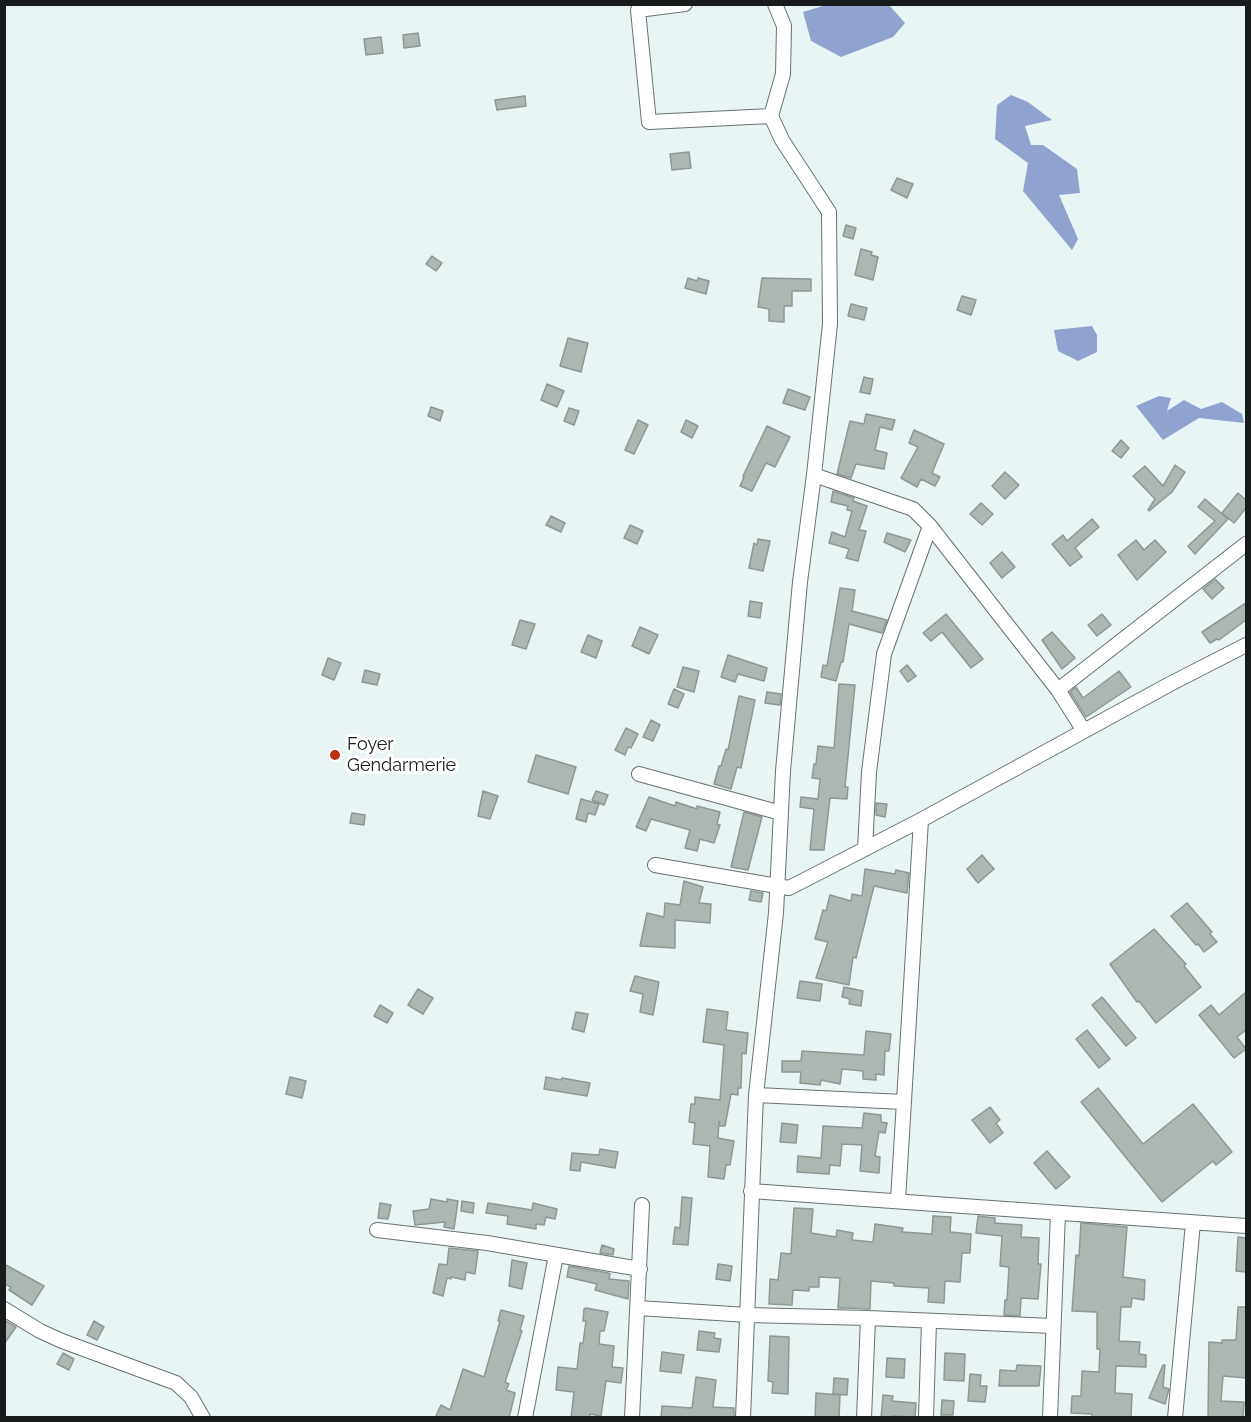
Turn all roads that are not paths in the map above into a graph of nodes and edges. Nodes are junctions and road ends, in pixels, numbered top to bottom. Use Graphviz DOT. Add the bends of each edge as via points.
graph roads {
  1 [pos="685,4"];
  2 [pos="775,4"];
  3 [pos="771,116"];
  4 [pos="814,475"];
  5 [pos="930,526"];
  6 [pos="1246,544"];
  7 [pos="1246,645"];
  8 [pos="1058,690"];
  9 [pos="1084,731"];
  10 [pos="639,774"];
  11 [pos="781,813"];
  12 [pos="921,820"];
  13 [pos="865,849"];
  14 [pos="655,865"];
  15 [pos="778,887"];
  16 [pos="756,1095"];
  17 [pos="904,1102"];
  18 [pos="751,1191"];
  19 [pos="898,1200"];
  20 [pos="642,1205"];
  21 [pos="1058,1213"];
  22 [pos="1192,1223"];
  23 [pos="1246,1226"];
  24 [pos="377,1230"];
  25 [pos="556,1255"];
  26 [pos="640,1269"];
  27 [pos="638,1308"];
  28 [pos="4,1309"];
  29 [pos="748,1316"];
  30 [pos="868,1318"];
  31 [pos="929,1321"];
  32 [pos="1053,1326"];
  33 [pos="203,1418"];
  34 [pos="525,1418"];
  35 [pos="632,1418"];
  36 [pos="743,1418"];
  37 [pos="864,1418"];
  38 [pos="926,1418"];
  39 [pos="1050,1418"];
  40 [pos="1175,1418"];
  1 -- 3 [label="street" via="638,10 649,122"];
  2 -- 3 [label="street" via="784,26 783,75"];
  3 -- 4 [label="street" via="829,212 831,324"];
  4 -- 5 [label="street" via="913,509"];
  4 -- 11 [label="street" via="800,582"];
  5 -- 8 [label="street"];
  5 -- 13 [label="street" via="884,654 869,772"];
  6 -- 8 [label="street"];
  7 -- 9 [label="street"];
  8 -- 9 [label="street"];
  9 -- 12 [label="street"];
  10 -- 11 [label="street"];
  11 -- 15 [label="street"];
  12 -- 13 [label="street"];
  12 -- 17 [label="street"];
  13 -- 15 [label="street" via="789,888"];
  14 -- 15 [label="street"];
  15 -- 16 [label="street"];
  16 -- 17 [label="street"];
  16 -- 18 [label="street"];
  17 -- 19 [label="street"];
  18 -- 19 [label="street"];
  18 -- 29 [label="street"];
  19 -- 21 [label="street"];
  20 -- 26 [label="street"];
  21 -- 22 [label="street"];
  21 -- 32 [label="street"];
  22 -- 23 [label="street"];
  22 -- 40 [label="street"];
  24 -- 25 [label="street"];
  25 -- 26 [label="street"];
  25 -- 34 [label="street"];
  26 -- 27 [label="street"];
  27 -- 29 [label="street"];
  27 -- 35 [label="street"];
  28 -- 33 [label="street" via="62,1341 176,1383 191,1397"];
  29 -- 30 [label="street"];
  29 -- 36 [label="street"];
  30 -- 31 [label="street"];
  30 -- 37 [label="street"];
  31 -- 32 [label="street"];
  31 -- 38 [label="street"];
  32 -- 39 [label="street"];
}
